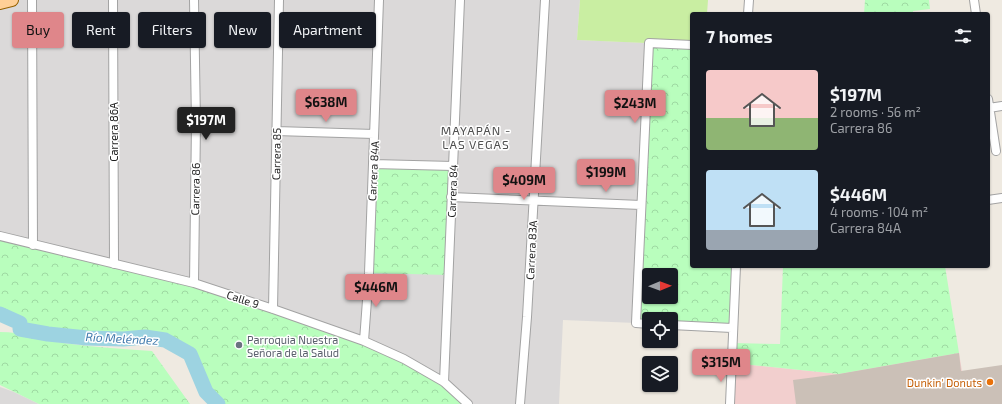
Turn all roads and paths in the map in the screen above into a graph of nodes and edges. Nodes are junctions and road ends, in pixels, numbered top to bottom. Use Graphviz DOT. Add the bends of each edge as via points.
graph roads {
  1 [pos="12,0"];
  2 [pos="32,0"];
  3 [pos="112,0"];
  4 [pos="194,0"];
  5 [pos="279,0"];
  6 [pos="379,0"];
  7 [pos="460,0"];
  8 [pos="545,0"];
  9 [pos="749,0"];
  10 [pos="974,0"];
  11 [pos="0,3"];
  12 [pos="748,12"];
  13 [pos="976,12"];
  14 [pos="690,45"];
  15 [pos="1002,106"];
  16 [pos="990,108"];
  17 [pos="990,114"];
  18 [pos="276,131"];
  19 [pos="374,134"];
  20 [pos="996,151"];
  21 [pos="373,164"];
  22 [pos="453,166"];
  23 [pos="452,198"];
  24 [pos="1002,198"];
  25 [pos="990,200"];
  26 [pos="534,201"];
  27 [pos="641,205"];
  28 [pos="0,236"];
  29 [pos="33,245"];
  30 [pos="114,264"];
  31 [pos="736,268"];
  32 [pos="194,283"];
  33 [pos="273,309"];
  34 [pos="642,323"];
  35 [pos="678,325"];
  36 [pos="732,328"];
  37 [pos="364,342"];
  38 [pos="444,382"];
  39 [pos="468,404"];
  40 [pos="520,404"];
  41 [pos="730,404"];
  1 -- 11 [label="main road"];
  2 -- 29 [label="street"];
  3 -- 30 [label="street, Carrera 86A"];
  4 -- 32 [label="street, Carrera 86"];
  5 -- 18 [label="street, Carrera 85"];
  6 -- 19 [label="street, Carrera 84A"];
  7 -- 22 [label="street, Carrera 84"];
  8 -- 26 [label="street, Carrera 83A"];
  9 -- 12 [label="street"];
  10 -- 13 [label="street"];
  14 -- 27 [label="street" via="649,43"];
  15 -- 16 [label="street"];
  17 -- 20 [label="street"];
  18 -- 19 [label="street"];
  18 -- 33 [label="street, Carrera 85"];
  19 -- 21 [label="street, Carrera 84A"];
  21 -- 22 [label="street"];
  21 -- 37 [label="street, Carrera 84A"];
  22 -- 23 [label="street, Carrera 84"];
  23 -- 26 [label="street"];
  23 -- 38 [label="street, Carrera 84"];
  24 -- 25 [label="street"];
  26 -- 27 [label="street"];
  26 -- 40 [label="street, Carrera 83A"];
  27 -- 34 [label="street" via="636,323"];
  28 -- 29 [label="street, Calle 9"];
  29 -- 30 [label="street, Calle 9"];
  30 -- 32 [label="street, Calle 9"];
  31 -- 36 [label="street"];
  32 -- 33 [label="street, Calle 9"];
  33 -- 37 [label="street, Calle 9"];
  35 -- 36 [label="street"];
  36 -- 41 [label="street"];
  37 -- 38 [label="street, Calle 9" via="404,359"];
  38 -- 39 [label="street, Calle 9"];
}
